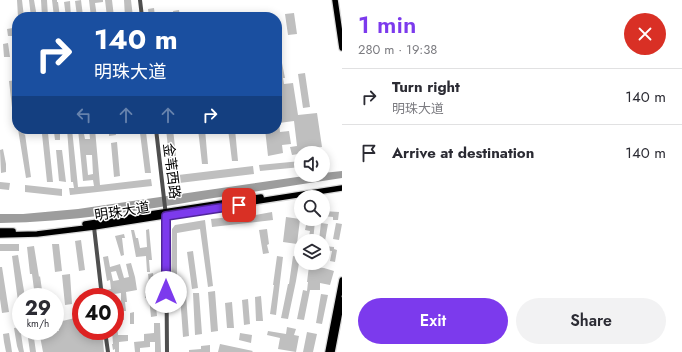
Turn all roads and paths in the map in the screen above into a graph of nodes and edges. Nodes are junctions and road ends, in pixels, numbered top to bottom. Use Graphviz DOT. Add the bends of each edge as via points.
graph roads {
  1 [pos="140,0"];
  2 [pos="335,0"];
  3 [pos="338,0"];
  4 [pos="141,12"];
  5 [pos="342,27"];
  6 [pos="342,48"];
  7 [pos="157,134"];
  8 [pos="342,185"];
  9 [pos="342,188"];
  10 [pos="166,212"];
  11 [pos="94,227"];
  12 [pos="0,231"];
  13 [pos="0,235"];
  14 [pos="342,280"];
  15 [pos="101,288"];
  16 [pos="342,300"];
  17 [pos="107,340"];
  18 [pos="108,352"];
  19 [pos="167,352"];
  20 [pos="328,352"];
  21 [pos="332,352"];
  1 -- 4 [label="street"];
  2 -- 6 [label="main road"];
  3 -- 5 [label="main road"];
  7 -- 10 [label="street, 金苇西路"];
  8 -- 10 [label="main road, 明珠大道"];
  9 -- 10 [label="main road, 明珠大道"];
  10 -- 11 [label="main road, 明珠大道"];
  10 -- 12 [label="main road, 明珠大道" via="36,231"];
  10 -- 19 [label="street, 金苇西路"];
  11 -- 13 [label="main road, 明珠大道" via="37,234"];
  11 -- 15 [label="street"];
  14 -- 20 [label="main road"];
  16 -- 21 [label="main road"];
  17 -- 18 [label="street"];
}
